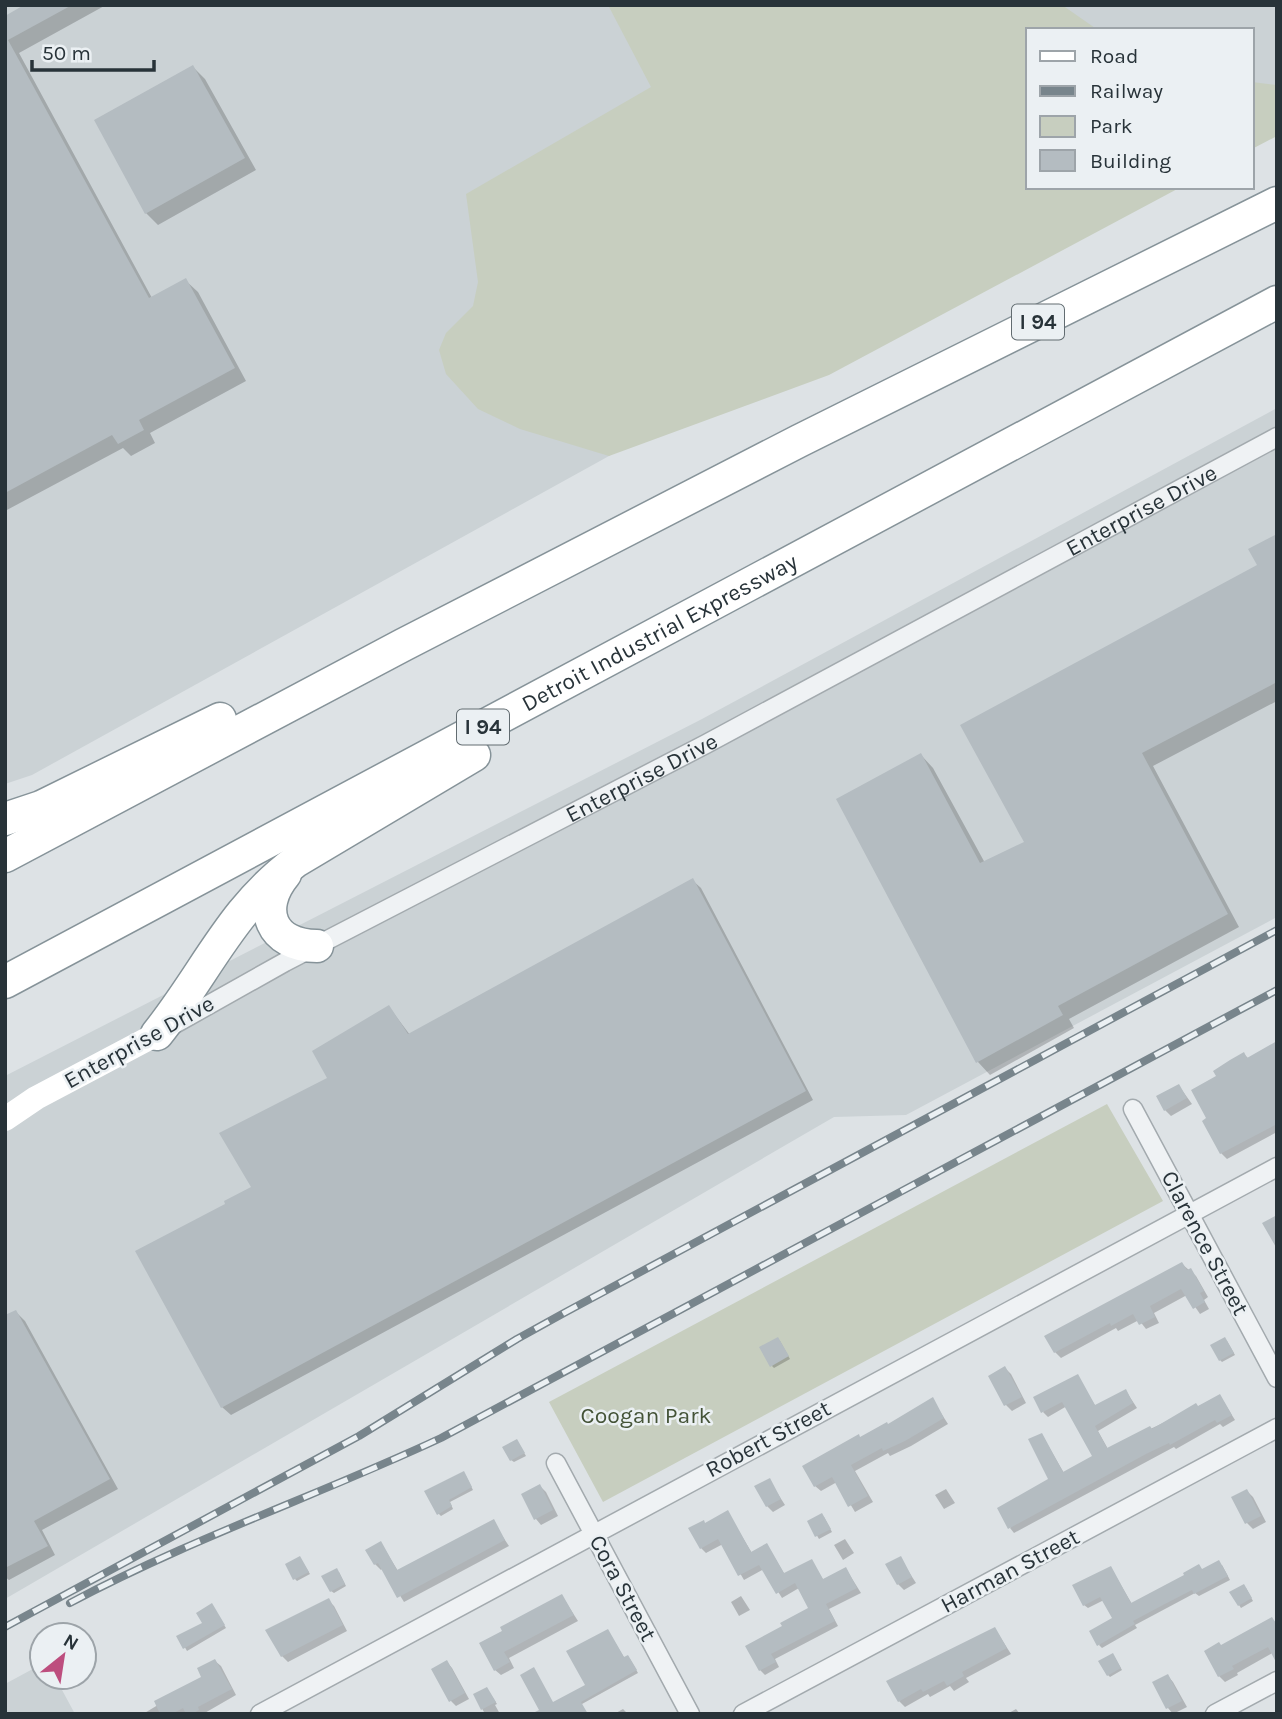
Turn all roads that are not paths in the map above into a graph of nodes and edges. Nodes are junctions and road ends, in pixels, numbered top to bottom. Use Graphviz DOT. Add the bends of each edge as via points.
graph roads {
  1 [pos="1277,203"];
  2 [pos="1277,302"];
  3 [pos="1277,437"];
  4 [pos="922,493"];
  5 [pos="404,645"];
  6 [pos="5,819"];
  7 [pos="5,856"];
  8 [pos="296,861"];
  9 [pos="317,946"];
  10 [pos="5,982"];
  11 [pos="157,1034"];
  12 [pos="1133,1109"];
  13 [pos="5,1119"];
  14 [pos="1277,1167"];
  15 [pos="1189,1213"];
  16 [pos="1277,1378"];
  17 [pos="1277,1428"];
  18 [pos="556,1463"];
  19 [pos="594,1532"];
  20 [pos="1277,1681"];
  21 [pos="260,1714"];
  22 [pos="690,1714"];
  23 [pos="743,1714"];
  24 [pos="1215,1714"];
  1 -- 5 [label="highway, I 94" via="799,441"];
  2 -- 4 [label="highway, Detroit Industrial Expressway / I 94"];
  3 -- 9 [label="street, Enterprise Drive" via="706,744"];
  4 -- 8 [label="highway"];
  4 -- 10 [label="highway, Detroit Industrial Expressway / I 94"];
  5 -- 6 [label="highway" via="238,710 41,807"];
  5 -- 7 [label="highway, I 94"];
  8 -- 9 [label="highway" via="274,892 272,920 286,940"];
  8 -- 11 [label="highway" via="240,914"];
  9 -- 11 [label="street, Enterprise Drive"];
  11 -- 13 [label="main road, Enterprise Drive"];
  12 -- 15 [label="street, Clarence Street"];
  14 -- 15 [label="street, Robert Street"];
  15 -- 16 [label="street, Clarence Street"];
  15 -- 19 [label="street, Robert Street"];
  17 -- 23 [label="street, Harman Street"];
  18 -- 19 [label="street, Cora Street"];
  19 -- 21 [label="street, Robert Street"];
  19 -- 22 [label="street, Cora Street"];
  20 -- 24 [label="street"];
}
